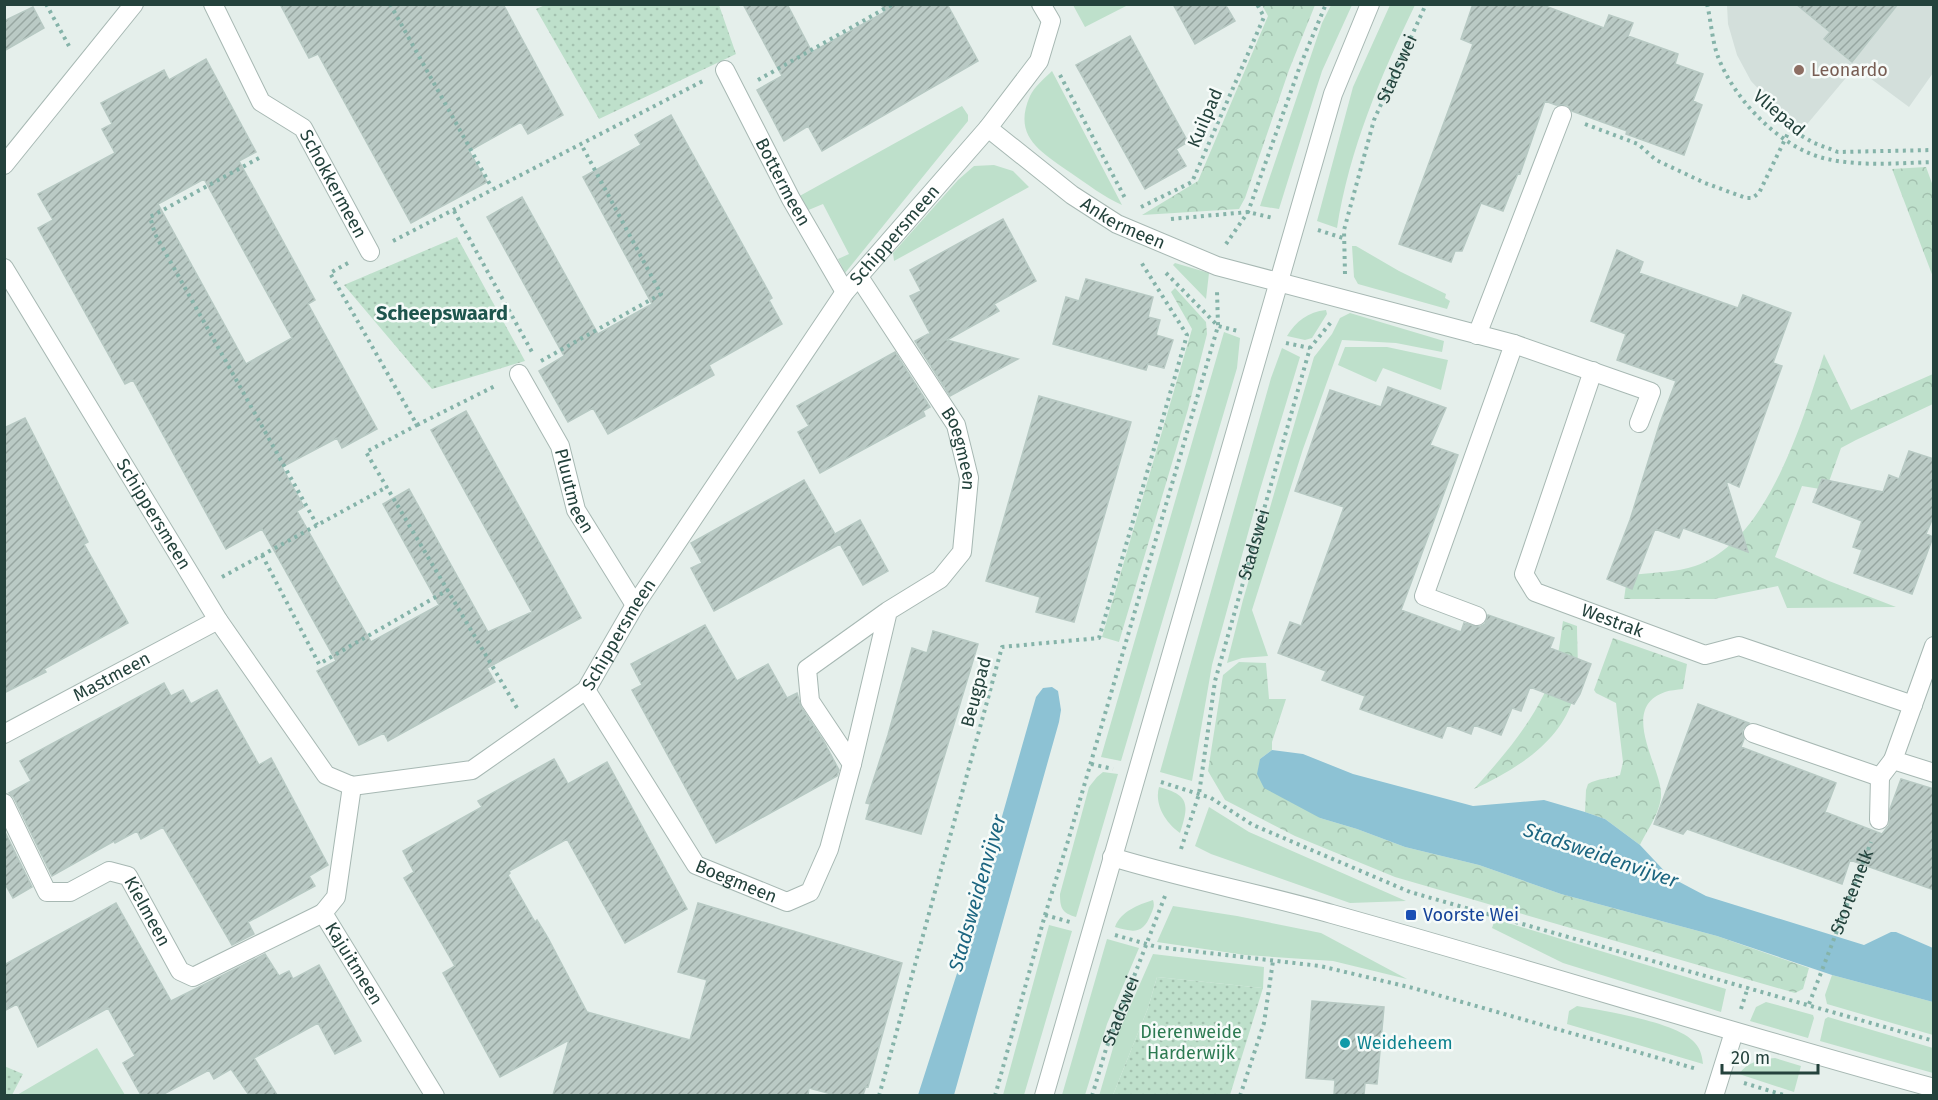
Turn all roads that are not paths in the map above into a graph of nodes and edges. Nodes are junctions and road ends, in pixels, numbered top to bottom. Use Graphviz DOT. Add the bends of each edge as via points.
graph roads {
  1 [pos="134,4"];
  2 [pos="213,4"];
  3 [pos="1041,4"];
  4 [pos="1370,4"];
  5 [pos="725,70"];
  6 [pos="1562,115"];
  7 [pos="988,128"];
  8 [pos="4,165"];
  9 [pos="370,252"];
  10 [pos="4,268"];
  11 [pos="859,277"];
  12 [pos="1279,283"];
  13 [pos="845,292"];
  14 [pos="1477,335"];
  15 [pos="1514,344"];
  16 [pos="1593,371"];
  17 [pos="519,374"];
  18 [pos="1639,423"];
  19 [pos="634,605"];
  20 [pos="888,611"];
  21 [pos="1477,616"];
  22 [pos="218,620"];
  23 [pos="1934,646"];
  24 [pos="586,690"];
  25 [pos="1912,705"];
  26 [pos="1753,733"];
  27 [pos="4,734"];
  28 [pos="1893,760"];
  29 [pos="852,765"];
  30 [pos="1934,773"];
  31 [pos="1880,777"];
  32 [pos="352,786"];
  33 [pos="4,803"];
  34 [pos="1879,820"];
  35 [pos="1112,857"];
  36 [pos="323,913"];
  37 [pos="1734,1032"];
  38 [pos="1934,1088"];
  39 [pos="435,1095"];
  40 [pos="1044,1095"];
  41 [pos="1714,1095"];
  1 -- 8 [label="street"];
  2 -- 9 [label="street, Schokkermeen" via="261,102 303,128"];
  3 -- 7 [label="street, Schippersmeen" via="1051,21 1039,61"];
  4 -- 12 [label="street" via="1333,94"];
  5 -- 13 [label="street, Bottermeen" via="791,199"];
  6 -- 14 [label="street"];
  7 -- 11 [label="street, Schippersmeen"];
  7 -- 12 [label="street, Ankermeen" via="1072,195 1117,224 1217,266"];
  10 -- 22 [label="street, Schippersmeen"];
  11 -- 13 [label="street, Schippersmeen"];
  11 -- 20 [label="street, Boegmeen" via="956,425 969,478 962,552 940,579"];
  12 -- 14 [label="street"];
  12 -- 35 [label="street"];
  13 -- 19 [label="street, Schippersmeen"];
  14 -- 15 [label="street"];
  15 -- 16 [label="street"];
  15 -- 21 [label="street" via="1425,596"];
  16 -- 18 [label="street" via="1652,392"];
  16 -- 25 [label="street, Westrak" via="1524,574 1535,592 1705,655 1739,646"];
  17 -- 19 [label="street, Pluutmeen" via="560,446 576,510"];
  19 -- 24 [label="street, Schippersmeen"];
  20 -- 29 [label="street, Boegmeen"];
  20 -- 29 [label="street, Boegmeen" via="807,669 810,701"];
  22 -- 27 [label="street, Mastmeen"];
  22 -- 32 [label="street, Schippersmeen" via="326,775"];
  23 -- 25 [label="street"];
  24 -- 29 [label="street, Boegmeen" via="696,865 787,902 810,892 829,849"];
  24 -- 32 [label="street, Schippersmeen" via="472,770"];
  25 -- 28 [label="street"];
  26 -- 31 [label="street"];
  28 -- 30 [label="street"];
  28 -- 31 [label="street"];
  31 -- 34 [label="street"];
  32 -- 36 [label="street, Kajuitmeen" via="336,897"];
  33 -- 36 [label="street, Kielmeen" via="47,892 70,892 108,870 128,876 180,971 193,976"];
  35 -- 37 [label="street" via="1329,913"];
  35 -- 40 [label="street"];
  36 -- 39 [label="street, Kajuitmeen"];
  37 -- 38 [label="street"];
  37 -- 41 [label="street"];
}
